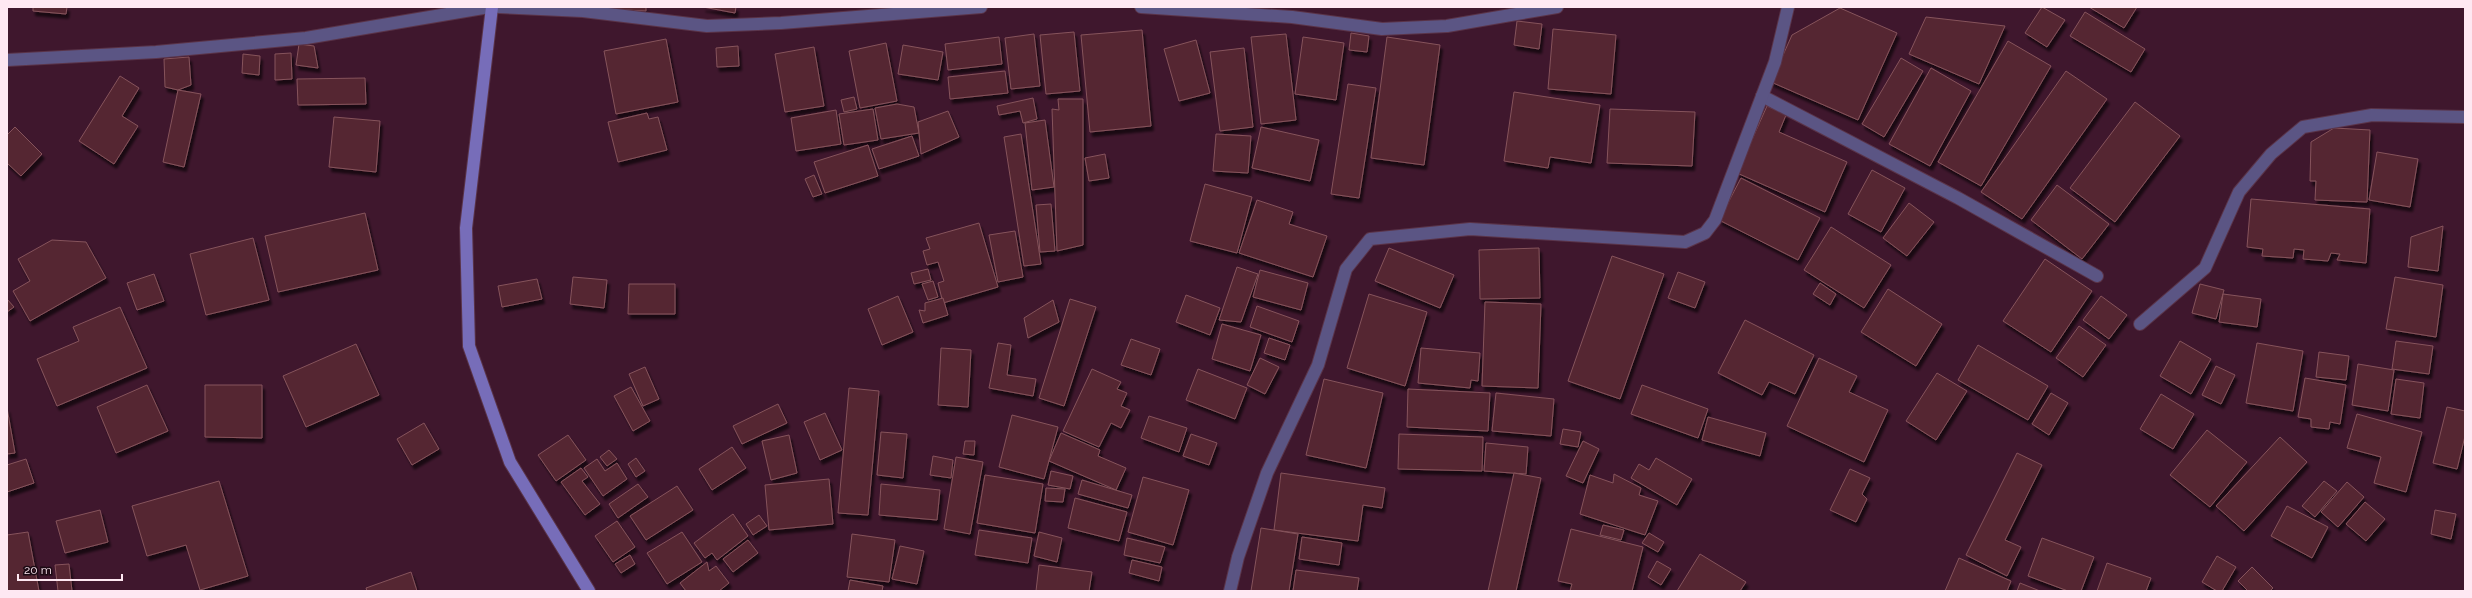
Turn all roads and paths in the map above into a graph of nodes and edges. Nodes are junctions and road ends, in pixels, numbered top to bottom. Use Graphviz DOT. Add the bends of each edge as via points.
graph roads {
  1 [pos="490,7"];
  2 [pos="499,7"];
  3 [pos="980,7"];
  4 [pos="1141,7"];
  5 [pos="1557,7"];
  6 [pos="1788,7"];
  7 [pos="7,60"];
  8 [pos="1762,96"];
  9 [pos="2465,117"];
  10 [pos="2097,276"];
  11 [pos="2140,324"];
  12 [pos="589,591"];
  13 [pos="1230,591"];
  1 -- 7 [label="street" via="306,38 156,52"];
  1 -- 12 [label="street" via="466,228 469,346 510,462"];
  2 -- 3 [label="street" via="584,11 707,26 782,23"];
  4 -- 5 [label="street" via="1292,18 1382,29 1447,26"];
  6 -- 8 [label="street" via="1775,62"];
  8 -- 10 [label="street" via="1958,198"];
  8 -- 13 [label="street" via="1715,220 1705,233 1685,242 1470,229 1370,239 1346,269 1318,365 1268,473 1238,557"];
  9 -- 11 [label="street" via="2372,115 2303,127 2271,154 2239,192 2205,268"];
}
